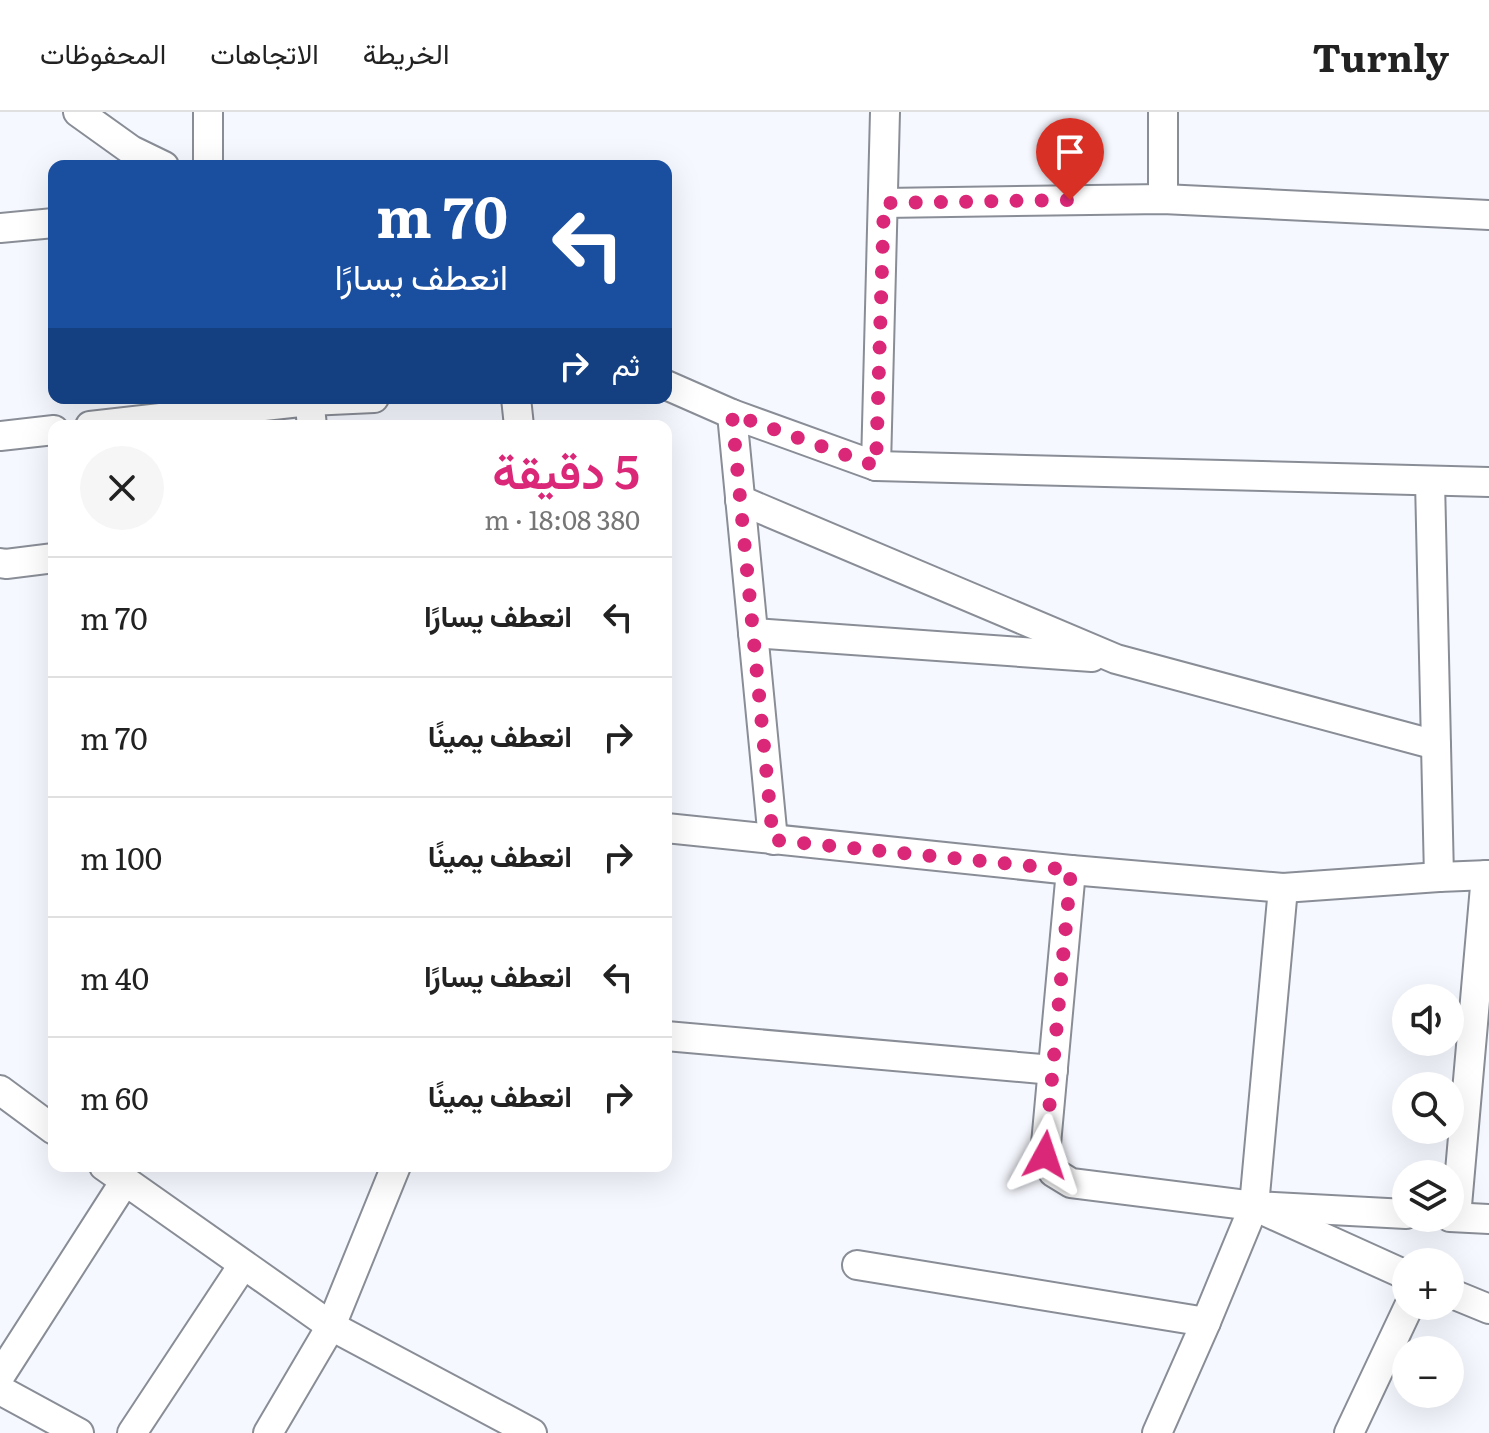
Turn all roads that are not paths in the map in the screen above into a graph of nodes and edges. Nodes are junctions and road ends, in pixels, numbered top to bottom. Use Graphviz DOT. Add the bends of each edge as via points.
graph roads {
  1 [pos="78,112"];
  2 [pos="208,112"];
  3 [pos="885,112"];
  4 [pos="1163,112"];
  5 [pos="152,160"];
  6 [pos="208,160"];
  7 [pos="1163,199"];
  8 [pos="884,203"];
  9 [pos="1489,215"];
  10 [pos="48,224"];
  11 [pos="0,228"];
  12 [pos="672,388"];
  13 [pos="336,404"];
  14 [pos="310,408"];
  15 [pos="732,414"];
  16 [pos="163,420"];
  17 [pos="48,431"];
  18 [pos="0,436"];
  19 [pos="876,466"];
  20 [pos="1430,481"];
  21 [pos="1489,482"];
  22 [pos="740,500"];
  23 [pos="48,559"];
  24 [pos="0,563"];
  25 [pos="753,633"];
  26 [pos="1116,659"];
  27 [pos="1436,745"];
  28 [pos="672,829"];
  29 [pos="773,840"];
  30 [pos="1071,870"];
  31 [pos="1488,875"];
  32 [pos="1439,877"];
  33 [pos="1283,888"];
  34 [pos="672,1037"];
  35 [pos="1053,1070"];
  36 [pos="0,1090"];
  37 [pos="48,1126"];
  38 [pos="1459,1160"];
  39 [pos="394,1172"];
  40 [pos="114,1174"];
  41 [pos="1254,1206"];
  42 [pos="1392,1213"];
  43 [pos="1464,1218"];
  44 [pos="1489,1219"];
  45 [pos="243,1265"];
  46 [pos="857,1265"];
  47 [pos="1392,1269"];
  48 [pos="1464,1299"];
  49 [pos="1489,1309"];
  50 [pos="1402,1320"];
  51 [pos="1206,1322"];
  52 [pos="331,1326"];
  53 [pos="0,1376"];
  54 [pos="0,1390"];
  55 [pos="79,1433"];
  56 [pos="132,1433"];
  57 [pos="269,1433"];
  58 [pos="532,1433"];
  59 [pos="1157,1433"];
  60 [pos="1349,1433"];
  1 -- 5 [label="street"];
  2 -- 6 [label="street"];
  3 -- 8 [label="street"];
  4 -- 7 [label="street"];
  7 -- 8 [label="street"];
  7 -- 9 [label="street"];
  8 -- 19 [label="street"];
  10 -- 11 [label="street"];
  12 -- 15 [label="street"];
  13 -- 14 [label="street"];
  14 -- 16 [label="street"];
  15 -- 19 [label="street"];
  15 -- 22 [label="street"];
  17 -- 18 [label="street"];
  19 -- 20 [label="street"];
  20 -- 21 [label="street"];
  20 -- 27 [label="street"];
  22 -- 25 [label="street"];
  22 -- 26 [label="street"];
  23 -- 24 [label="street"];
  25 -- 26 [label="street"];
  25 -- 29 [label="street"];
  26 -- 27 [label="street"];
  27 -- 32 [label="street"];
  28 -- 29 [label="street"];
  29 -- 30 [label="street"];
  30 -- 33 [label="street"];
  30 -- 35 [label="street"];
  31 -- 32 [label="street"];
  31 -- 38 [label="street"];
  32 -- 33 [label="street"];
  33 -- 41 [label="street"];
  34 -- 35 [label="street"];
  35 -- 41 [label="street" via="1045,1155 1053,1172 1071,1183"];
  36 -- 37 [label="street"];
  39 -- 52 [label="street"];
  40 -- 45 [label="street"];
  40 -- 53 [label="street"];
  41 -- 42 [label="street"];
  41 -- 47 [label="street"];
  41 -- 51 [label="street"];
  43 -- 44 [label="street"];
  45 -- 52 [label="street"];
  45 -- 56 [label="street"];
  46 -- 51 [label="street"];
  48 -- 49 [label="street"];
  50 -- 60 [label="street"];
  51 -- 59 [label="street"];
  52 -- 57 [label="street"];
  52 -- 58 [label="street"];
  54 -- 55 [label="street"];
}
